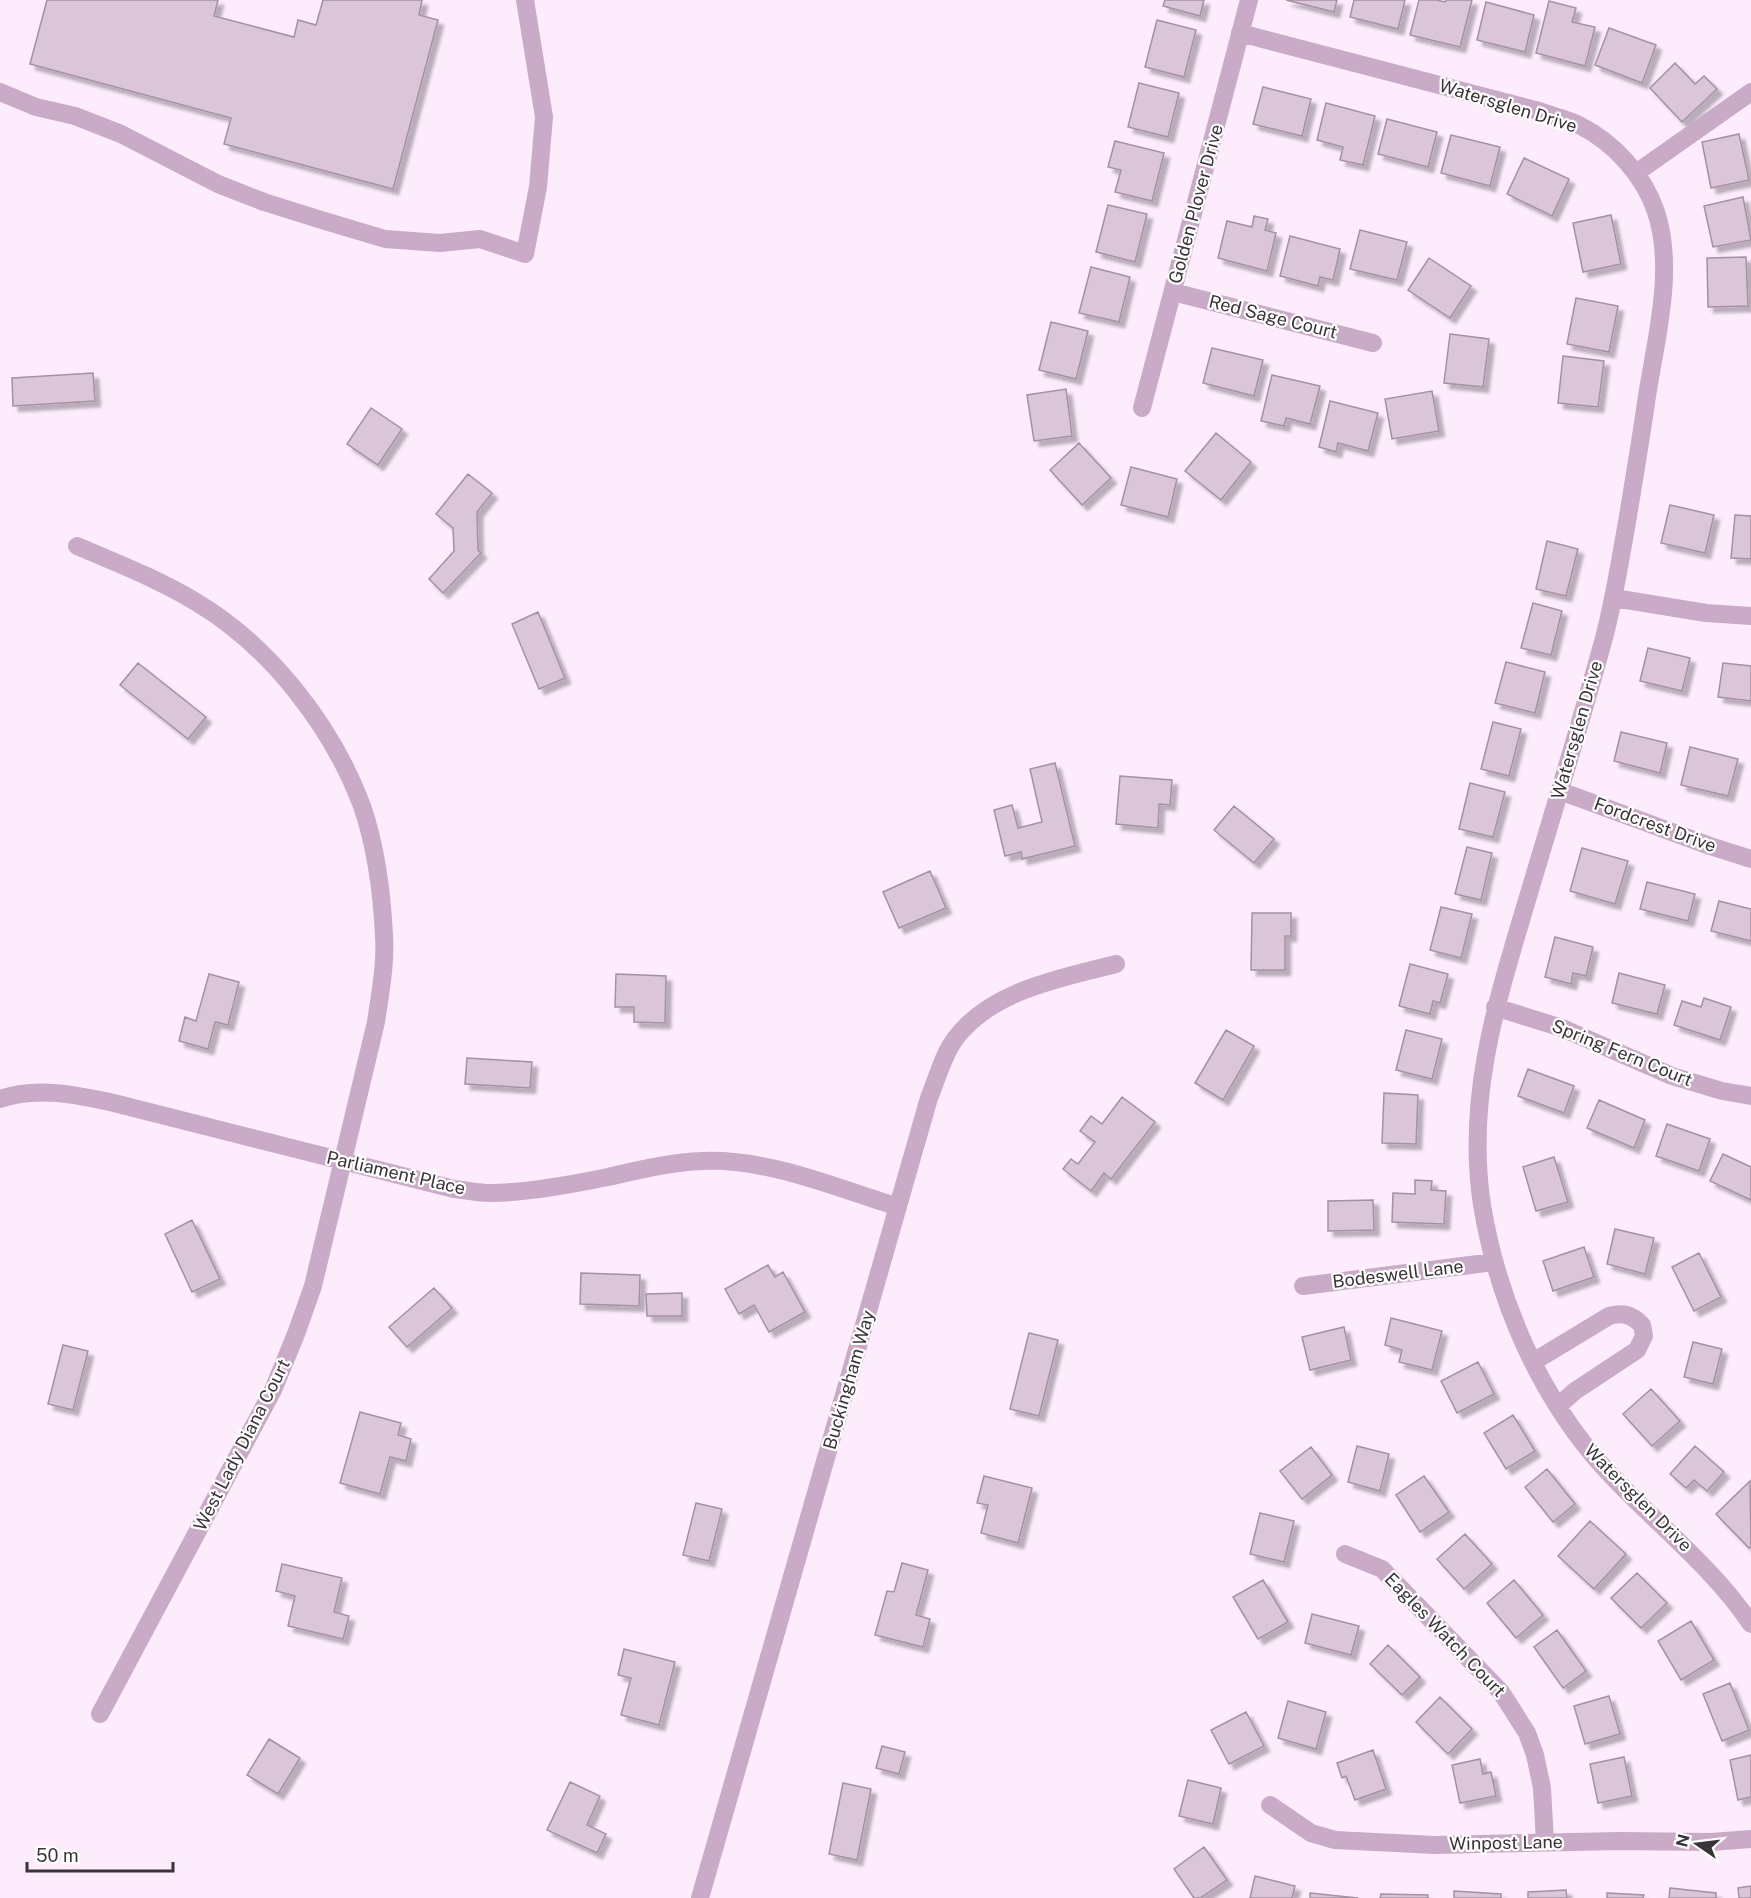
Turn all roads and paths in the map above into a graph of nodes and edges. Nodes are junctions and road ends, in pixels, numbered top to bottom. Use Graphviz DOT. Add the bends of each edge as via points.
graph roads {
  1 [pos="525,0"];
  2 [pos="1249,0"];
  3 [pos="1240,33"];
  4 [pos="0,92"];
  5 [pos="1751,92"];
  6 [pos="1636,173"];
  7 [pos="1173,292"];
  8 [pos="1373,343"];
  9 [pos="1142,408"];
  10 [pos="76,546"];
  11 [pos="1614,598"];
  12 [pos="1751,616"];
  13 [pos="1560,790"];
  14 [pos="1751,859"];
  15 [pos="1116,964"];
  16 [pos="1495,1007"];
  17 [pos="1751,1096"];
  18 [pos="0,1099"];
  19 [pos="343,1161"];
  20 [pos="898,1207"];
  21 [pos="1494,1262"];
  22 [pos="1303,1286"];
  23 [pos="1533,1362"];
  24 [pos="1558,1406"];
  25 [pos="1345,1554"];
  26 [pos="1751,1624"];
  27 [pos="100,1714"];
  28 [pos="1270,1804"];
  29 [pos="1751,1839"];
  30 [pos="1545,1842"];
  31 [pos="700,1898"];
  1 -- 4 [label="street" via="544,117 538,187 525,254 480,239 440,243 385,239 315,218 218,184 121,134"];
  2 -- 3 [label="street, Golden Plover Drive"];
  3 -- 6 [label="street, Watersglen Drive" via="1576,124 1606,142"];
  3 -- 7 [label="street, Golden Plover Drive"];
  5 -- 6 [label="street"];
  6 -- 11 [label="street, Watersglen Drive" via="1656,211 1664,280"];
  7 -- 8 [label="street, Red Sage Court"];
  7 -- 9 [label="street, Golden Plover Drive"];
  10 -- 19 [label="street, West Lady Diana Court" via="196,602 241,634 281,672 322,726 361,806 371,838 385,938 376,1022"];
  11 -- 12 [label="street"];
  11 -- 13 [label="street, Watersglen Drive"];
  13 -- 14 [label="street, Fordcrest Drive"];
  13 -- 16 [label="street, Watersglen Drive"];
  15 -- 20 [label="street, Buckingham Way" via="1003,1000 972,1020 954,1040 929,1098"];
  16 -- 17 [label="street, Spring Fern Court" via="1562,1028 1672,1076"];
  16 -- 21 [label="street, Watersglen Drive" via="1485,1049 1477,1143 1482,1203"];
  18 -- 19 [label="street, Parliament Place" via="70,1093"];
  19 -- 20 [label="street, Parliament Place" via="454,1189 489,1193 652,1167 737,1161"];
  19 -- 27 [label="street, West Lady Diana Court" via="313,1286 284,1364"];
  20 -- 31 [label="street, Buckingham Way"];
  21 -- 22 [label="street, Bodeswell Lane"];
  21 -- 23 [label="street, Watersglen Drive"];
  23 -- 24 [label="street, Watersglen Drive"];
  23 -- 24 [label="street" via="1610,1316 1632,1316 1642,1325 1644,1336 1637,1350"];
  24 -- 26 [label="street, Watersglen Drive" via="1609,1473 1709,1571"];
  25 -- 30 [label="street, Eagles Watch Court" via="1382,1569 1501,1692 1527,1733 1535,1755 1542,1788"];
  28 -- 30 [label="street, Winpost Lane" via="1311,1833 1335,1839 1435,1845"];
  29 -- 30 [label="street, Winpost Lane"];
}
